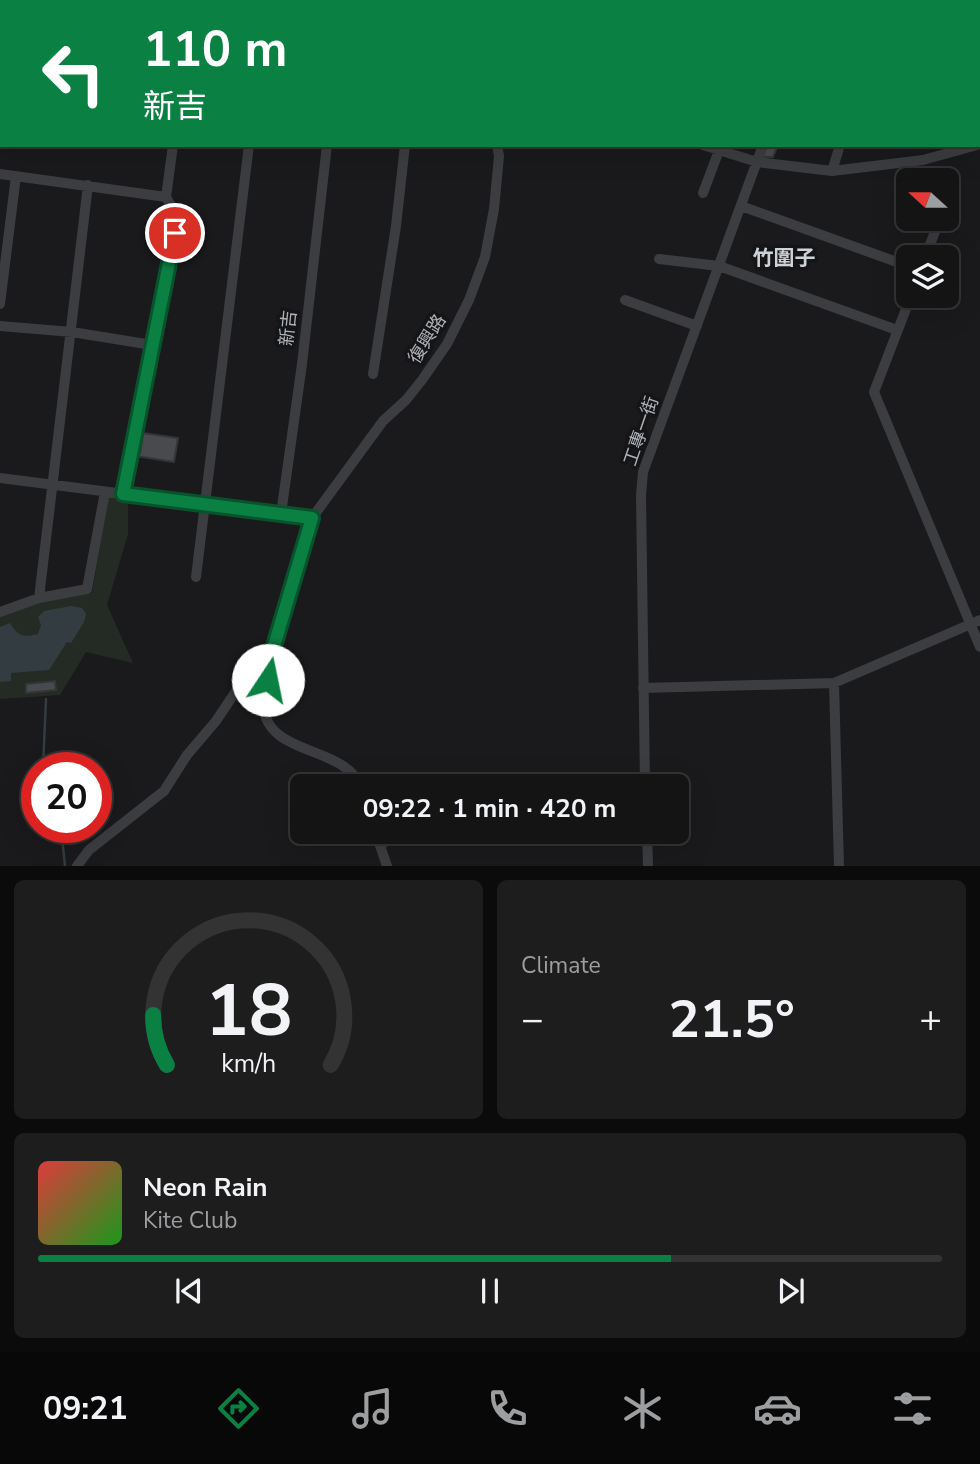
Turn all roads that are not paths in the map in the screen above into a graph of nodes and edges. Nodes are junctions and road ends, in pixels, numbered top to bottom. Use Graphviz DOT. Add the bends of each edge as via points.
graph roads {
  1 [pos="173,147"];
  2 [pos="249,147"];
  3 [pos="327,147"];
  4 [pos="405,147"];
  5 [pos="497,147"];
  6 [pos="762,147"];
  7 [pos="840,147"];
  8 [pos="972,147"];
  9 [pos="720,148"];
  10 [pos="757,162"];
  11 [pos="832,171"];
  12 [pos="0,174"];
  13 [pos="16,176"];
  14 [pos="89,185"];
  15 [pos="704,193"];
  16 [pos="166,197"];
  17 [pos="741,206"];
  18 [pos="659,259"];
  19 [pos="896,263"];
  20 [pos="719,266"];
  21 [pos="625,300"];
  22 [pos="0,304"];
  23 [pos="906,308"];
  24 [pos="0,326"];
  25 [pos="697,326"];
  26 [pos="897,330"];
  27 [pos="72,332"];
  28 [pos="152,345"];
  29 [pos="373,374"];
  30 [pos="0,478"];
  31 [pos="53,485"];
  32 [pos="105,492"];
  33 [pos="123,494"];
  34 [pos="205,504"];
  35 [pos="281,514"];
  36 [pos="312,518"];
  37 [pos="196,577"];
  38 [pos="39,598"];
  39 [pos="0,612"];
  40 [pos="976,622"];
  41 [pos="274,646"];
  42 [pos="980,647"];
  43 [pos="834,683"];
  44 [pos="643,688"];
  45 [pos="354,774"];
  46 [pos="646,774"];
  47 [pos="379,844"];
  48 [pos="647,844"];
  49 [pos="78,866"];
  50 [pos="387,866"];
  51 [pos="648,866"];
  52 [pos="839,866"];
  1 -- 16 [label="street"];
  2 -- 34 [label="street"];
  3 -- 35 [label="street, 新吉"];
  4 -- 29 [label="street"];
  5 -- 36 [label="street, 復興路" via="494,209 485,257 461,318 422,380 383,421"];
  6 -- 10 [label="street, 工專一街"];
  7 -- 11 [label="street"];
  8 -- 11 [label="street" via="923,160"];
  9 -- 10 [label="street"];
  9 -- 15 [label="street"];
  10 -- 11 [label="street"];
  10 -- 17 [label="street, 工專一街"];
  12 -- 13 [label="street"];
  13 -- 14 [label="street"];
  13 -- 22 [label="street"];
  14 -- 16 [label="street"];
  14 -- 27 [label="street"];
  16 -- 28 [label="street" via="174,211 175,233"];
  17 -- 19 [label="street"];
  17 -- 20 [label="street, 工專一街"];
  18 -- 20 [label="street"];
  20 -- 25 [label="street, 工專一街"];
  20 -- 26 [label="street"];
  21 -- 25 [label="street"];
  23 -- 26 [label="street"];
  24 -- 27 [label="street"];
  25 -- 44 [label="street, 工專一街" via="643,472"];
  26 -- 40 [label="street" via="874,392"];
  27 -- 28 [label="street"];
  27 -- 31 [label="street"];
  28 -- 33 [label="street"];
  30 -- 31 [label="street"];
  31 -- 32 [label="street"];
  31 -- 38 [label="street"];
  32 -- 33 [label="street"];
  32 -- 38 [label="street" via="87,589"];
  33 -- 34 [label="street"];
  34 -- 35 [label="street"];
  34 -- 37 [label="street"];
  35 -- 36 [label="street"];
  36 -- 41 [label="street, 復興路"];
  38 -- 39 [label="street"];
  40 -- 42 [label="street"];
  40 -- 43 [label="street"];
  41 -- 45 [label="street, 復興路" via="262,703 266,720 277,735"];
  41 -- 49 [label="street" via="254,664 164,791 89,850"];
  43 -- 44 [label="street"];
  43 -- 52 [label="street"];
  44 -- 46 [label="street, 工專一街"];
  47 -- 50 [label="street"];
  48 -- 51 [label="street"];
}
